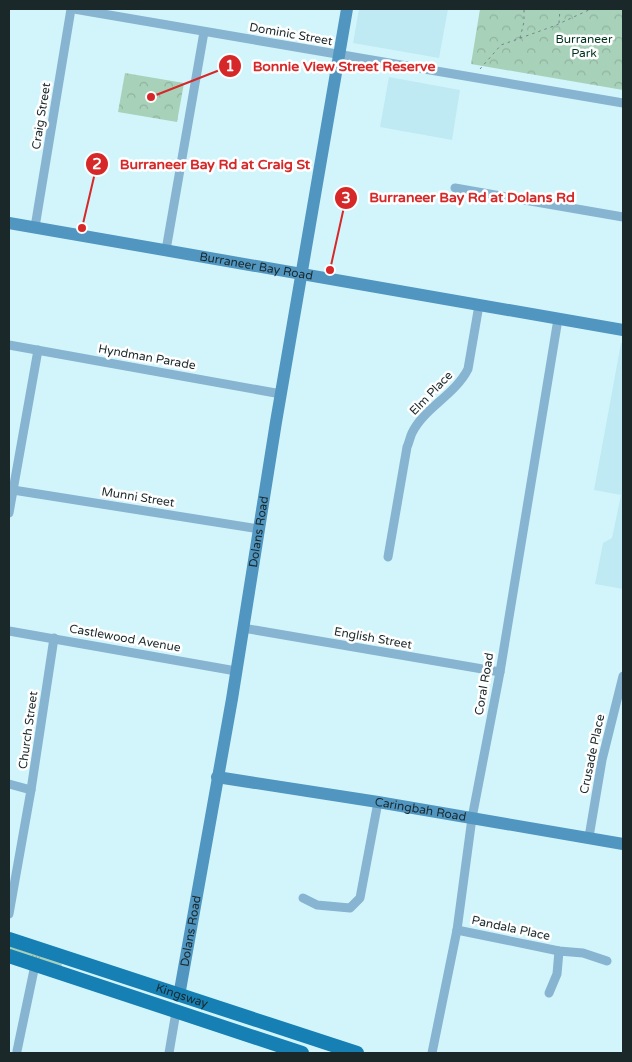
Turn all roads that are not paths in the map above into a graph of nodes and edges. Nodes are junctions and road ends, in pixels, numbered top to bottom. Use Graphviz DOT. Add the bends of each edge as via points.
graph roads {
  1 [pos="72,9"];
  2 [pos="347,9"];
  3 [pos="204,32"];
  4 [pos="339,55"];
  5 [pos="623,103"];
  6 [pos="455,188"];
  7 [pos="623,217"];
  8 [pos="9,223"];
  9 [pos="35,227"];
  10 [pos="166,250"];
  11 [pos="302,274"];
  12 [pos="480,304"];
  13 [pos="558,319"];
  14 [pos="623,330"];
  15 [pos="9,345"];
  16 [pos="38,350"];
  17 [pos="281,394"];
  18 [pos="13,490"];
  19 [pos="9,513"];
  20 [pos="259,529"];
  21 [pos="388,557"];
  22 [pos="243,628"];
  23 [pos="9,631"];
  24 [pos="54,638"];
  25 [pos="236,672"];
  26 [pos="500,672"];
  27 [pos="623,676"];
  28 [pos="217,777"];
  29 [pos="9,784"];
  30 [pos="32,790"];
  31 [pos="378,802"];
  32 [pos="472,818"];
  33 [pos="589,837"];
  34 [pos="623,844"];
  35 [pos="303,898"];
  36 [pos="9,914"];
  37 [pos="457,930"];
  38 [pos="9,940"];
  39 [pos="559,951"];
  40 [pos="9,956"];
  41 [pos="606,961"];
  42 [pos="35,965"];
  43 [pos="549,993"];
  44 [pos="179,996"];
  45 [pos="176,1012"];
  46 [pos="17,1051"];
  47 [pos="169,1053"];
  48 [pos="302,1053"];
  49 [pos="357,1053"];
  50 [pos="432,1053"];
  1 -- 3 [label="street, Dominic Street"];
  1 -- 9 [label="street, Craig Street"];
  2 -- 4 [label="street, Dolans Road"];
  3 -- 4 [label="street, Dominic Street"];
  3 -- 10 [label="street"];
  4 -- 5 [label="street, Dominic Street"];
  4 -- 11 [label="street, Dolans Road"];
  6 -- 7 [label="street"];
  8 -- 9 [label="street, Burraneer Bay Road"];
  9 -- 10 [label="street, Burraneer Bay Road"];
  10 -- 11 [label="street, Burraneer Bay Road"];
  11 -- 12 [label="street, Burraneer Bay Road"];
  11 -- 17 [label="street, Dolans Road"];
  12 -- 13 [label="street, Burraneer Bay Road"];
  12 -- 21 [label="street, Elm Place" via="464,378 421,420 407,447"];
  13 -- 14 [label="street, Burraneer Bay Road"];
  13 -- 26 [label="street, Coral Road"];
  15 -- 16 [label="street, Hyndman Parade"];
  16 -- 17 [label="street, Hyndman Parade"];
  16 -- 18 [label="street"];
  17 -- 20 [label="street, Dolans Road"];
  18 -- 19 [label="street"];
  18 -- 20 [label="street, Munni Street"];
  20 -- 22 [label="street, Dolans Road"];
  22 -- 25 [label="street, Dolans Road"];
  22 -- 26 [label="street, English Street"];
  23 -- 24 [label="street, Castlewood Avenue"];
  24 -- 25 [label="street, Castlewood Avenue"];
  24 -- 30 [label="street, Church Street"];
  25 -- 28 [label="street, Dolans Road"];
  26 -- 32 [label="street, Coral Road"];
  27 -- 33 [label="street, Crusade Place" via="602,760"];
  28 -- 31 [label="street, Caringbah Road"];
  28 -- 44 [label="street, Dolans Road"];
  29 -- 30 [label="street"];
  30 -- 36 [label="street, Church Street"];
  31 -- 32 [label="street, Caringbah Road"];
  31 -- 35 [label="street" via="360,898 350,908 317,906"];
  32 -- 33 [label="street, Caringbah Road"];
  32 -- 37 [label="street, Coral Road"];
  33 -- 34 [label="street, Caringbah Road"];
  37 -- 39 [label="street, Pandala Place"];
  37 -- 50 [label="street, Coral Road"];
  38 -- 44 [label="main road, Kingsway"];
  39 -- 41 [label="street, Pandala Place" via="582,953"];
  39 -- 43 [label="street, Pandala Place" via="557,974"];
  40 -- 42 [label="main road, Kingsway"];
  42 -- 45 [label="main road, Kingsway"];
  42 -- 46 [label="street"];
  44 -- 45 [label="main road, Dolans Road"];
  44 -- 49 [label="main road, Kingsway"];
  45 -- 47 [label="street, Dolans Road"];
  45 -- 48 [label="main road, Kingsway"];
}
